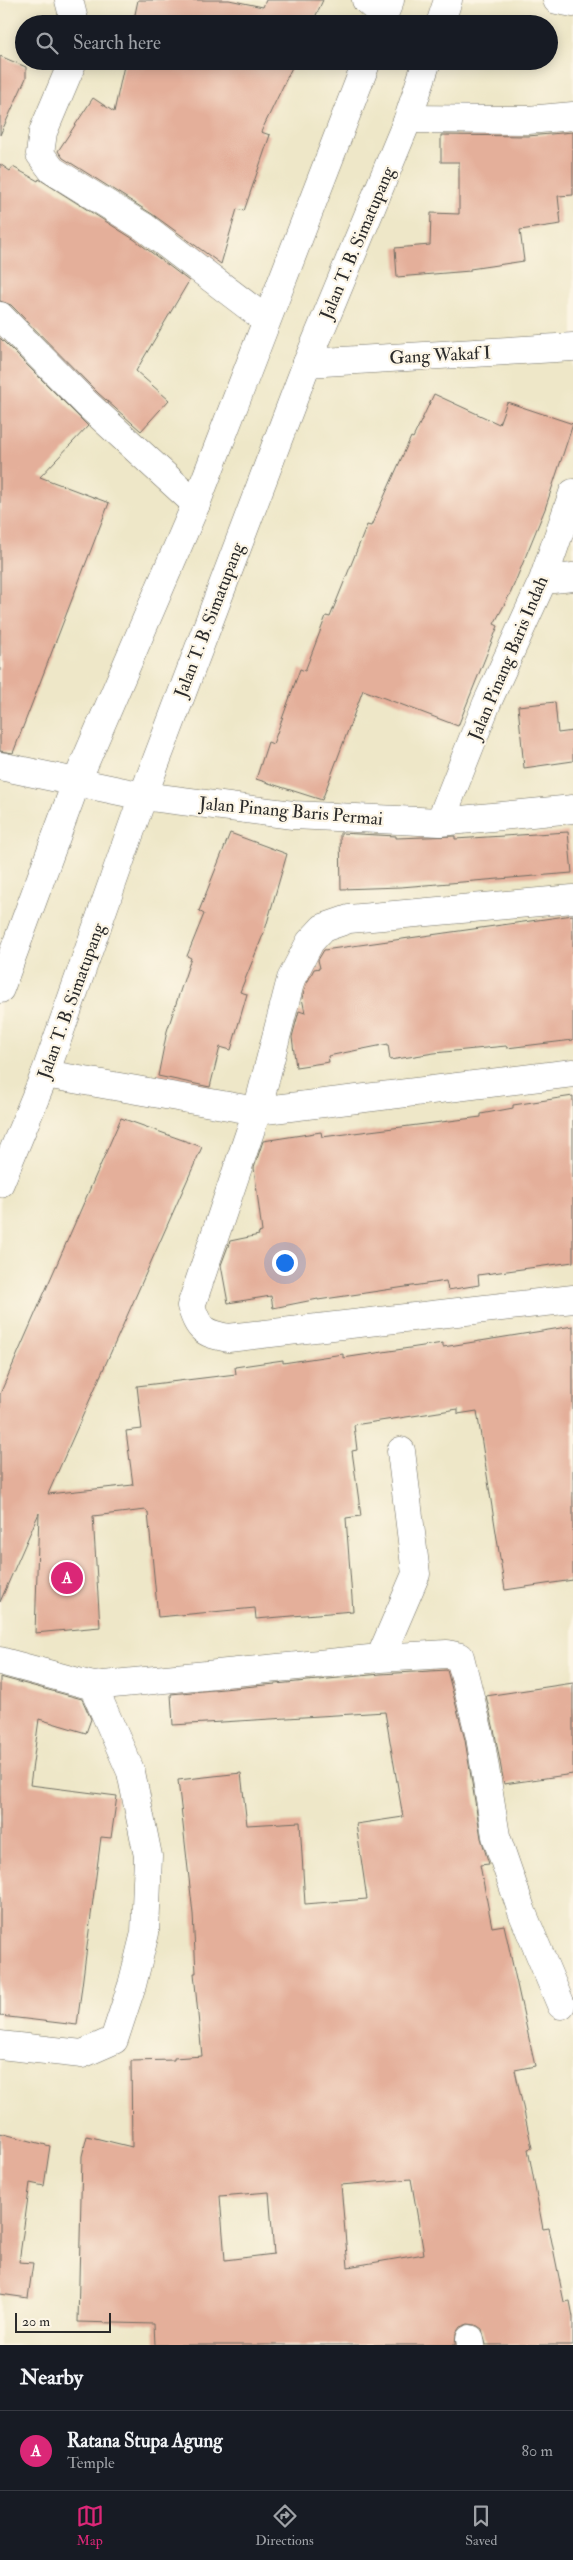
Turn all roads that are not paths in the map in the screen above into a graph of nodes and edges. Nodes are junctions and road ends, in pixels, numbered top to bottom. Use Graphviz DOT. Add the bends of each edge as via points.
graph roads {
  1 [pos="70,0"];
  2 [pos="448,0"];
  3 [pos="556,0"];
  4 [pos="573,3"];
  5 [pos="73,15"];
  6 [pos="443,15"];
  7 [pos="69,70"];
  8 [pos="363,70"];
  9 [pos="424,70"];
  10 [pos="573,116"];
  11 [pos="408,119"];
  12 [pos="0,316"];
  13 [pos="265,319"];
  14 [pos="573,347"];
  15 [pos="307,363"];
  16 [pos="573,493"];
  17 [pos="196,504"];
  18 [pos="573,577"];
  19 [pos="542,580"];
  20 [pos="0,766"];
  21 [pos="76,783"];
  22 [pos="143,796"];
  23 [pos="573,809"];
  24 [pos="440,822"];
  25 [pos="573,899"];
  26 [pos="0,989"];
  27 [pos="573,1073"];
  28 [pos="45,1074"];
  29 [pos="257,1111"];
  30 [pos="0,1183"];
  31 [pos="573,1299"];
  32 [pos="401,1451"];
  33 [pos="380,1658"];
  34 [pos="0,1661"];
  35 [pos="93,1686"];
  36 [pos="561,2004"];
  37 [pos="0,2045"];
  1 -- 5 [label="street"];
  2 -- 6 [label="street"];
  3 -- 4 [label="street"];
  7 -- 13 [label="street" via="43,132 40,154 52,170 144,227"];
  8 -- 13 [label="street"];
  9 -- 11 [label="street, Jalan T. B. Simatupang"];
  10 -- 11 [label="street" via="528,120"];
  11 -- 15 [label="street, Jalan T. B. Simatupang"];
  12 -- 17 [label="street" via="87,404"];
  13 -- 17 [label="street"];
  14 -- 15 [label="street, Gang Wakaf I"];
  15 -- 22 [label="street, Jalan T. B. Simatupang"];
  16 -- 19 [label="street, Jalan Pinang Baris Indah"];
  17 -- 21 [label="street"];
  18 -- 19 [label="street"];
  19 -- 24 [label="street, Jalan Pinang Baris Indah"];
  20 -- 21 [label="street, Jalan Pinang Baris Permai"];
  21 -- 22 [label="street, Jalan Pinang Baris Permai"];
  21 -- 26 [label="street"];
  22 -- 24 [label="street, Jalan Pinang Baris Permai" via="293,815"];
  22 -- 28 [label="street, Jalan T. B. Simatupang"];
  23 -- 24 [label="street, Jalan Pinang Baris Permai"];
  25 -- 29 [label="street" via="348,920 323,928 310,942 291,979"];
  27 -- 29 [label="street"];
  28 -- 29 [label="street"];
  28 -- 30 [label="street, Jalan T. B. Simatupang"];
  29 -- 31 [label="street" via="191,1306 197,1324 209,1334 228,1338"];
  32 -- 33 [label="street" via="416,1574"];
  33 -- 35 [label="street"];
  33 -- 36 [label="street" via="447,1654 460,1657 480,1737 496,1836 522,1912"];
  34 -- 35 [label="street"];
  35 -- 37 [label="street" via="131,1772 148,1856 145,1933 132,1985 114,2040 99,2048 82,2054"];
}
